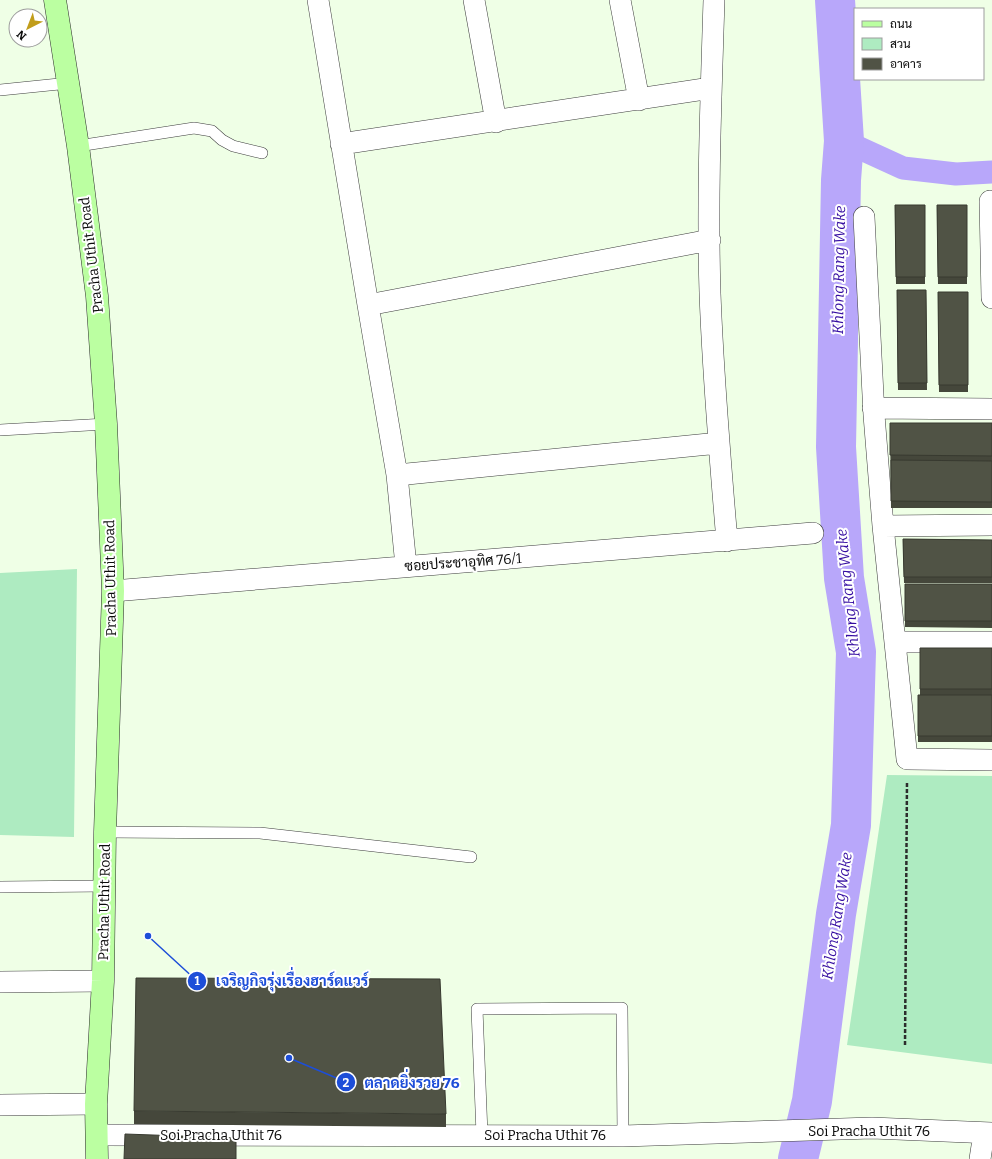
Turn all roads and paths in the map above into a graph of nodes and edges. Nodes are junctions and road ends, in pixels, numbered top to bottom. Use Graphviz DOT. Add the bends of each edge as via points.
graph roads {
  1 [pos="55,0"];
  2 [pos="318,0"];
  3 [pos="474,0"];
  4 [pos="620,0"];
  5 [pos="714,0"];
  6 [pos="69,83"];
  7 [pos="711,88"];
  8 [pos="0,90"];
  9 [pos="639,100"];
  10 [pos="496,122"];
  11 [pos="341,144"];
  12 [pos="78,146"];
  13 [pos="262,153"];
  14 [pos="990,201"];
  15 [pos="864,217"];
  16 [pos="710,240"];
  17 [pos="992,298"];
  18 [pos="368,305"];
  19 [pos="873,408"];
  20 [pos="992,408"];
  21 [pos="106,424"];
  22 [pos="0,430"];
  23 [pos="718,443"];
  24 [pos="397,474"];
  25 [pos="992,525"];
  26 [pos="882,526"];
  27 [pos="813,533"];
  28 [pos="727,541"];
  29 [pos="406,566"];
  30 [pos="112,591"];
  31 [pos="895,642"];
  32 [pos="992,642"];
  33 [pos="907,759"];
  34 [pos="992,760"];
  35 [pos="105,832"];
  36 [pos="471,857"];
  37 [pos="104,886"];
  38 [pos="0,887"];
  39 [pos="103,981"];
  40 [pos="0,982"];
  41 [pos="905,1045"];
  42 [pos="96,1104"];
  43 [pos="0,1105"];
  44 [pos="988,1133"];
  45 [pos="482,1134"];
  46 [pos="97,1135"];
  47 [pos="624,1136"];
  48 [pos="97,1159"];
  49 [pos="980,1159"];
  1 -- 6 [label="main road, Pracha Uthit Road"];
  2 -- 11 [label="street"];
  3 -- 10 [label="street"];
  4 -- 9 [label="street"];
  5 -- 7 [label="street"];
  6 -- 8 [label="lane"];
  6 -- 12 [label="main road, Pracha Uthit Road"];
  7 -- 9 [label="street"];
  7 -- 16 [label="street"];
  9 -- 10 [label="street"];
  10 -- 11 [label="street"];
  11 -- 18 [label="street"];
  12 -- 13 [label="lane" via="194,128 212,132 233,146"];
  12 -- 21 [label="main road, Pracha Uthit Road" via="97,296"];
  14 -- 17 [label="street"];
  15 -- 19 [label="street"];
  16 -- 18 [label="street"];
  16 -- 23 [label="street" via="710,292"];
  18 -- 24 [label="street"];
  19 -- 20 [label="street"];
  19 -- 26 [label="street"];
  21 -- 22 [label="lane"];
  21 -- 30 [label="main road, Pracha Uthit Road"];
  23 -- 24 [label="street"];
  23 -- 28 [label="street"];
  24 -- 29 [label="street"];
  25 -- 26 [label="street"];
  26 -- 31 [label="street"];
  27 -- 28 [label="street, ซอยประชาอุทิศ 76/1"];
  28 -- 29 [label="street, ซอยประชาอุทิศ 76/1"];
  29 -- 30 [label="street, ซอยประชาอุทิศ 76/1"];
  30 -- 35 [label="main road, Pracha Uthit Road"];
  31 -- 32 [label="street"];
  31 -- 33 [label="street"];
  33 -- 34 [label="street"];
  33 -- 41 [label="path"];
  35 -- 36 [label="lane" via="260,833"];
  35 -- 37 [label="main road, Pracha Uthit Road"];
  37 -- 38 [label="lane"];
  37 -- 39 [label="main road, Pracha Uthit Road"];
  39 -- 40 [label="street"];
  39 -- 42 [label="main road, Pracha Uthit Road"];
  42 -- 43 [label="street"];
  42 -- 46 [label="main road, Pracha Uthit Road"];
  44 -- 47 [label="street, Soi Pracha Uthit 76" via="872,1128"];
  44 -- 49 [label="street"];
  45 -- 46 [label="street, Soi Pracha Uthit 76"];
  45 -- 47 [label="street, Soi Pracha Uthit 76"];
  45 -- 47 [label="lane" via="477,1009 622,1008"];
  46 -- 48 [label="main road, Pracha Uthit Road"];
}
